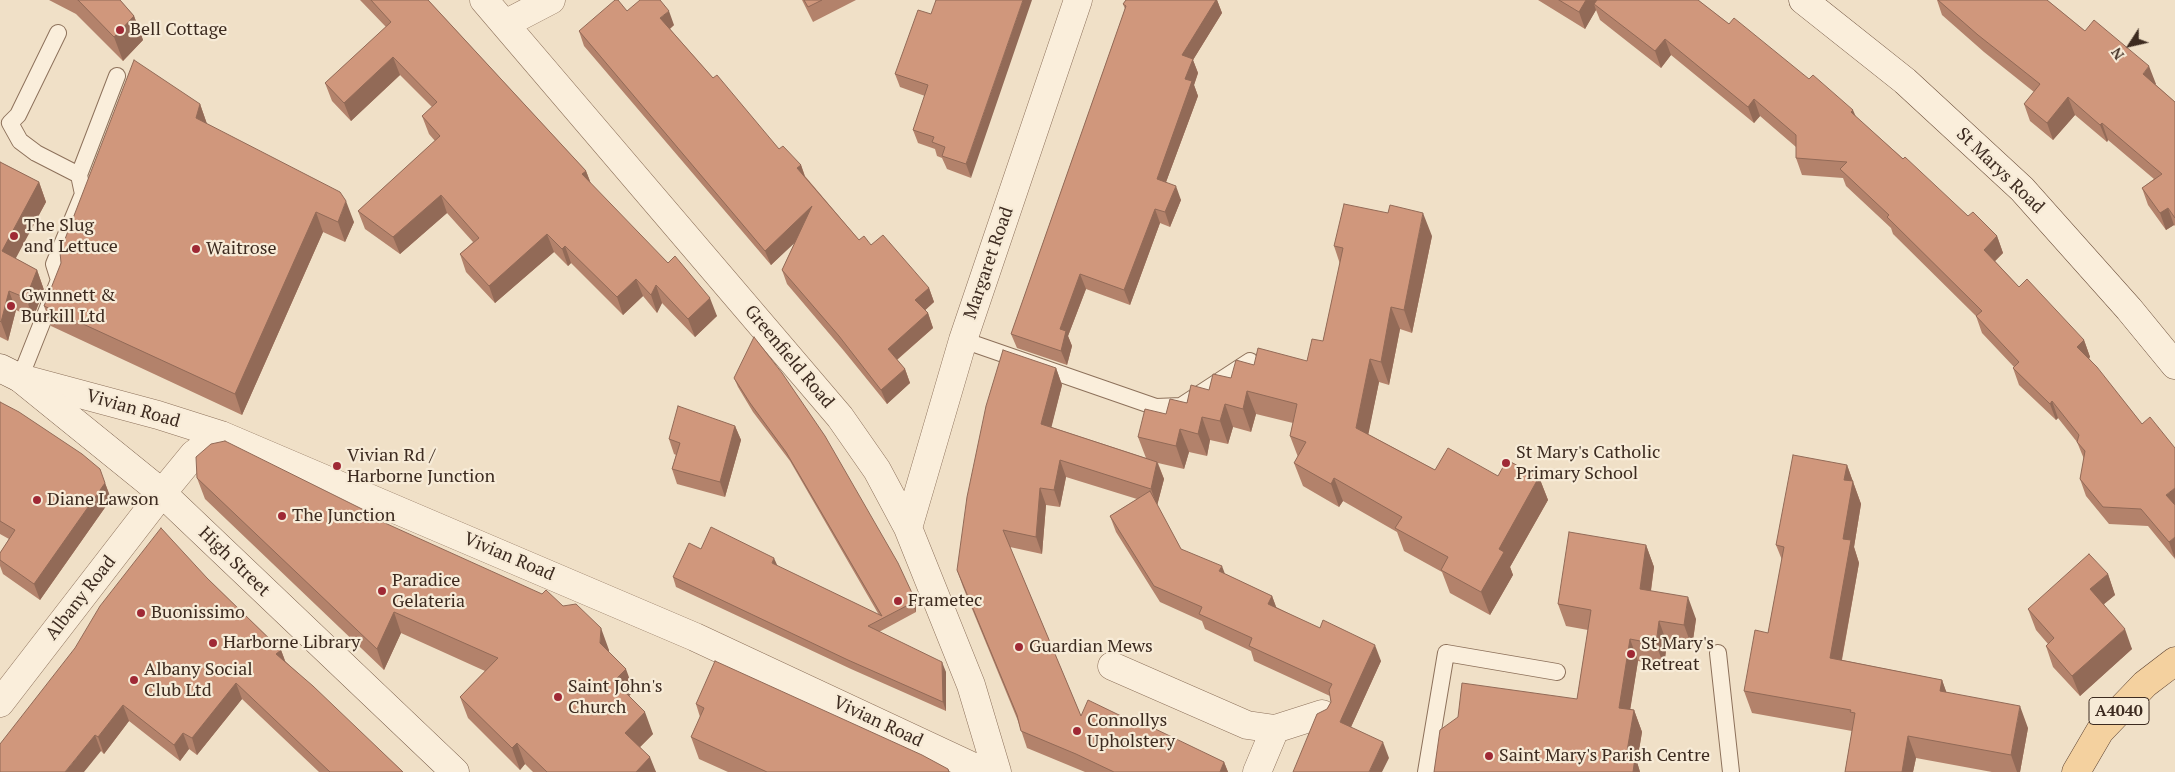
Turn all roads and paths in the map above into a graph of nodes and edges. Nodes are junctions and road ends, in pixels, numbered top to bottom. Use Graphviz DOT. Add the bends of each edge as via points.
graph roads {
  1 [pos="484,0"];
  2 [pos="551,0"];
  3 [pos="1078,0"];
  4 [pos="1803,0"];
  5 [pos="505,24"];
  6 [pos="58,33"];
  7 [pos="117,76"];
  8 [pos="79,175"];
  9 [pos="963,340"];
  10 [pos="1250,361"];
  11 [pos="2175,365"];
  12 [pos="10,373"];
  13 [pos="220,435"];
  14 [pos="162,493"];
  15 [pos="908,528"];
  16 [pos="1718,653"];
  17 [pos="2175,661"];
  18 [pos="1112,666"];
  19 [pos="1557,672"];
  20 [pos="0,703"];
  21 [pos="1322,714"];
  22 [pos="1276,729"];
  23 [pos="455,772"];
  24 [pos="984,772"];
  25 [pos="997,772"];
  26 [pos="1257,772"];
  27 [pos="1426,772"];
  28 [pos="1731,772"];
  29 [pos="2076,772"];
  1 -- 5 [label="street, Greenfield Road"];
  2 -- 5 [label="street"];
  3 -- 9 [label="street, Margaret Road"];
  4 -- 11 [label="street, St Marys Road" via="1905,81 2022,189"];
  5 -- 15 [label="street, Greenfield Road" via="840,417 877,470"];
  6 -- 8 [label="lane" via="18,115 10,123 20,141"];
  7 -- 8 [label="lane"];
  8 -- 12 [label="lane" via="83,194 54,264 59,280"];
  9 -- 10 [label="lane" via="1156,407 1181,406"];
  9 -- 15 [label="street, Margaret Road"];
  12 -- 13 [label="street, Vivian Road"];
  12 -- 14 [label="street, High Street"];
  13 -- 14 [label="street, Albany Road" via="194,454"];
  13 -- 24 [label="street, Vivian Road" via="695,637"];
  14 -- 20 [label="street, Albany Road"];
  14 -- 23 [label="street, High Street"];
  15 -- 25 [label="street, Greenfield Road" via="971,685"];
  16 -- 28 [label="lane"];
  17 -- 29 [label="main road, A4040" via="2145,684 2100,731"];
  18 -- 22 [label="street" via="1247,724"];
  19 -- 27 [label="lane" via="1446,653"];
  21 -- 22 [label="street"];
  22 -- 26 [label="street"];
}
